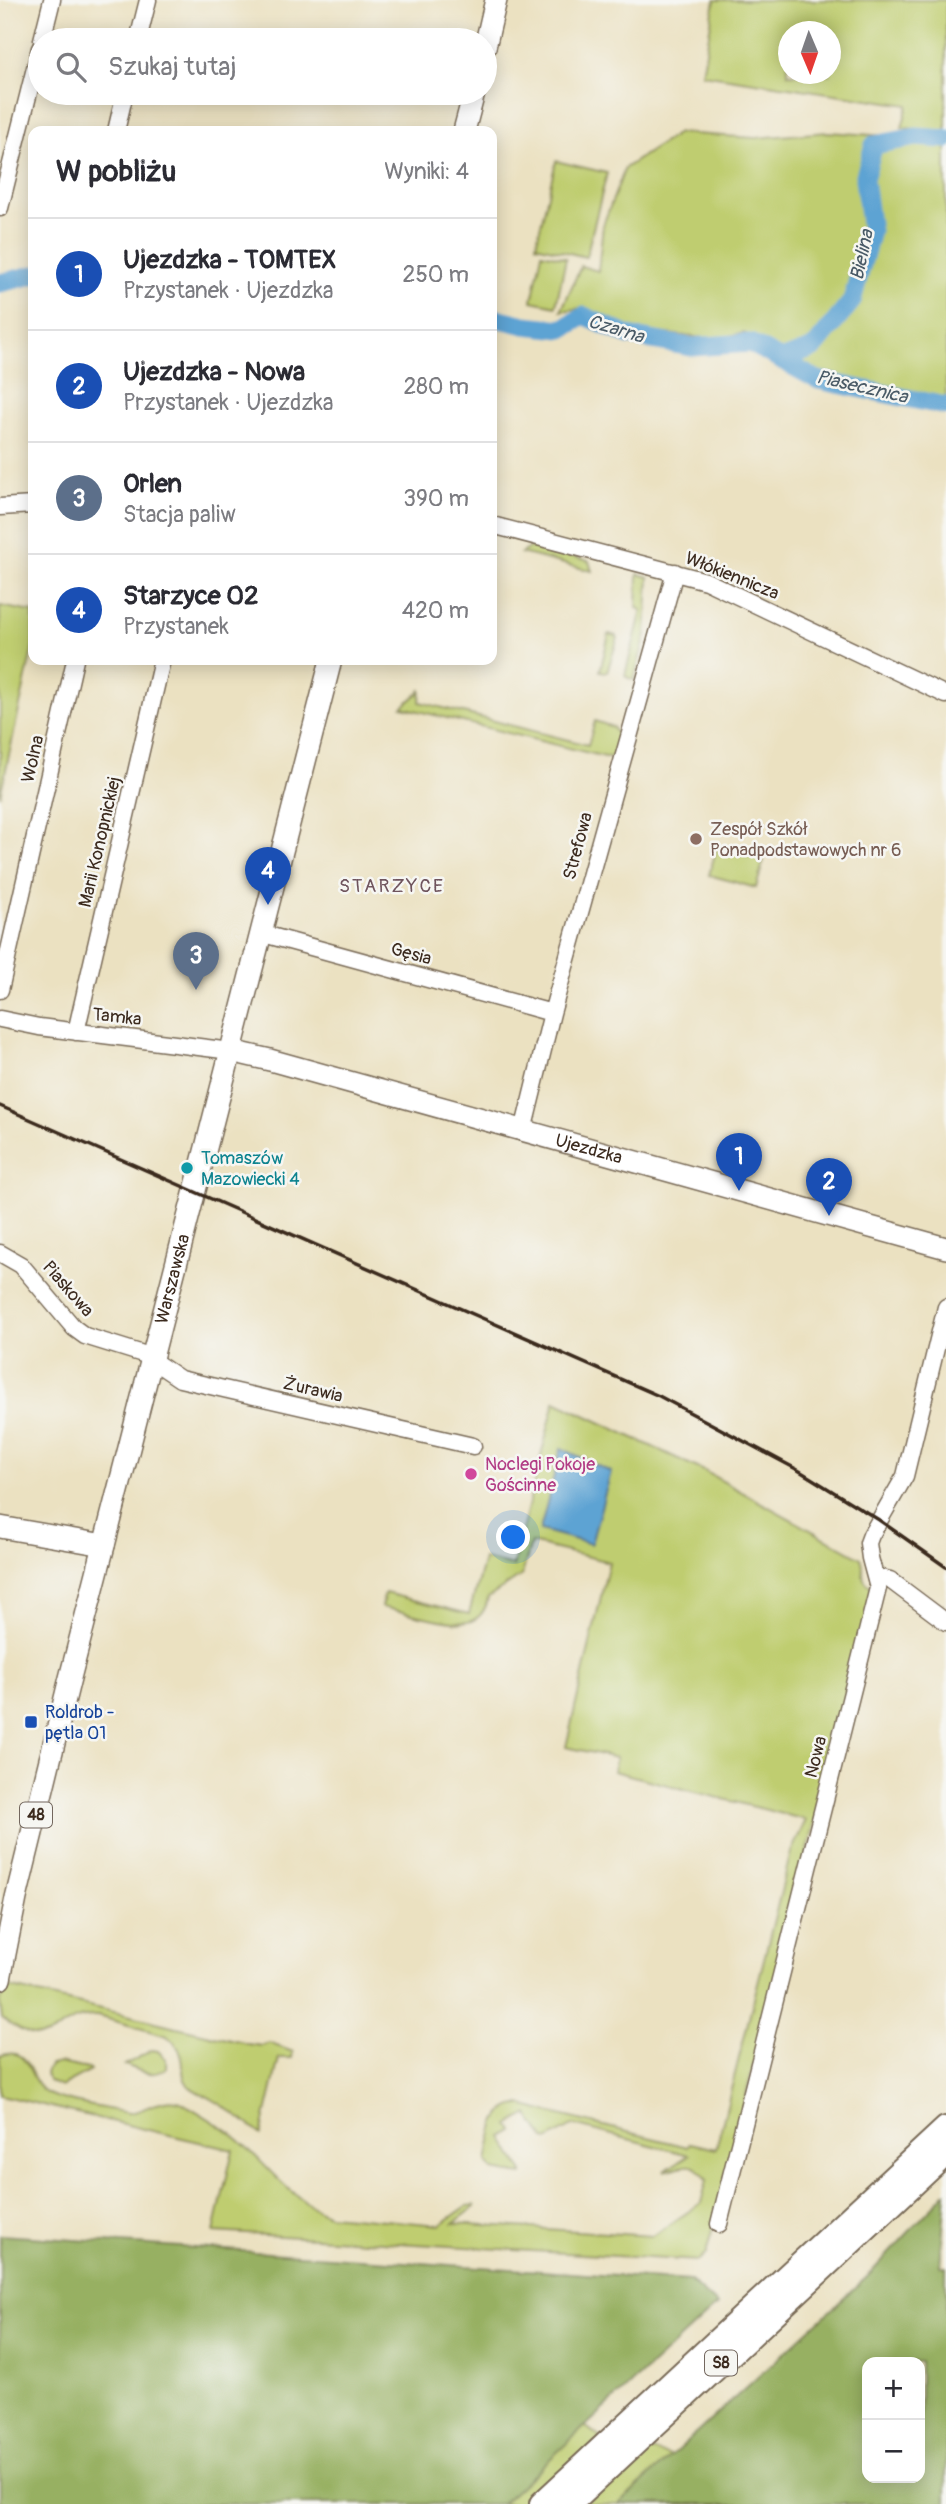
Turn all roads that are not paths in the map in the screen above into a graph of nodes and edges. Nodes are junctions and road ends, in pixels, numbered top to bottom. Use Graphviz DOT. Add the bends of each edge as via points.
graph roads {
  1 [pos="52,0"];
  2 [pos="148,0"];
  3 [pos="496,0"];
  4 [pos="45,28"];
  5 [pos="141,28"];
  6 [pos="489,28"];
  7 [pos="28,96"];
  8 [pos="122,105"];
  9 [pos="471,105"];
  10 [pos="117,126"];
  11 [pos="465,126"];
  12 [pos="0,208"];
  13 [pos="28,505"];
  14 [pos="0,507"];
  15 [pos="497,526"];
  16 [pos="675,572"];
  17 [pos="74,665"];
  18 [pos="161,665"];
  19 [pos="330,665"];
  20 [pos="946,695"];
  21 [pos="260,933"];
  22 [pos="0,990"];
  23 [pos="552,1013"];
  24 [pos="0,1019"];
  25 [pos="76,1032"];
  26 [pos="231,1051"];
  27 [pos="523,1130"];
  28 [pos="946,1248"];
  29 [pos="0,1253"];
  30 [pos="946,1307"];
  31 [pos="151,1358"];
  32 [pos="473,1446"];
  33 [pos="0,1527"];
  34 [pos="104,1545"];
  35 [pos="877,1577"];
  36 [pos="946,1622"];
  37 [pos="16,1898"];
  38 [pos="0,1944"];
  39 [pos="0,1979"];
  40 [pos="946,2129"];
  41 [pos="946,2153"];
  42 [pos="719,2224"];
  43 [pos="542,2504"];
  44 [pos="569,2504"];
  1 -- 4 [label="street"];
  2 -- 5 [label="street"];
  3 -- 6 [label="main road"];
  7 -- 12 [label="street"];
  8 -- 10 [label="street"];
  9 -- 11 [label="main road"];
  13 -- 14 [label="street"];
  15 -- 16 [label="street, Włókiennicza"];
  16 -- 20 [label="street, Włókiennicza" via="706,582"];
  16 -- 23 [label="street, Strefowa"];
  17 -- 22 [label="street, Wolna"];
  18 -- 25 [label="street, Marii Konopnickiej"];
  19 -- 21 [label="main road, Warszawska"];
  21 -- 23 [label="street, Gęsia"];
  21 -- 26 [label="main road, Warszawska"];
  23 -- 27 [label="street, Strefowa"];
  24 -- 25 [label="street, Tamka"];
  25 -- 26 [label="street, Tamka"];
  26 -- 27 [label="main road, Ujezdzka"];
  26 -- 31 [label="main road, Warszawska"];
  27 -- 28 [label="main road, Ujezdzka"];
  29 -- 31 [label="street, Piaskowa" via="21,1265 85,1336"];
  30 -- 35 [label="street, Nowa" via="905,1476 868,1543"];
  31 -- 32 [label="street, Żurawia" via="180,1379"];
  31 -- 34 [label="main road, Warszawska"];
  33 -- 34 [label="main road"];
  34 -- 37 [label="main road, Warszawska / 48"];
  35 -- 36 [label="street" via="890,1580"];
  35 -- 42 [label="street, Nowa" via="878,1588"];
  37 -- 38 [label="main road, Warszawska / 48"];
  37 -- 39 [label="main road, Warszawska / 48"];
  40 -- 43 [label="highway, S8"];
  41 -- 44 [label="highway, S8"];
}
